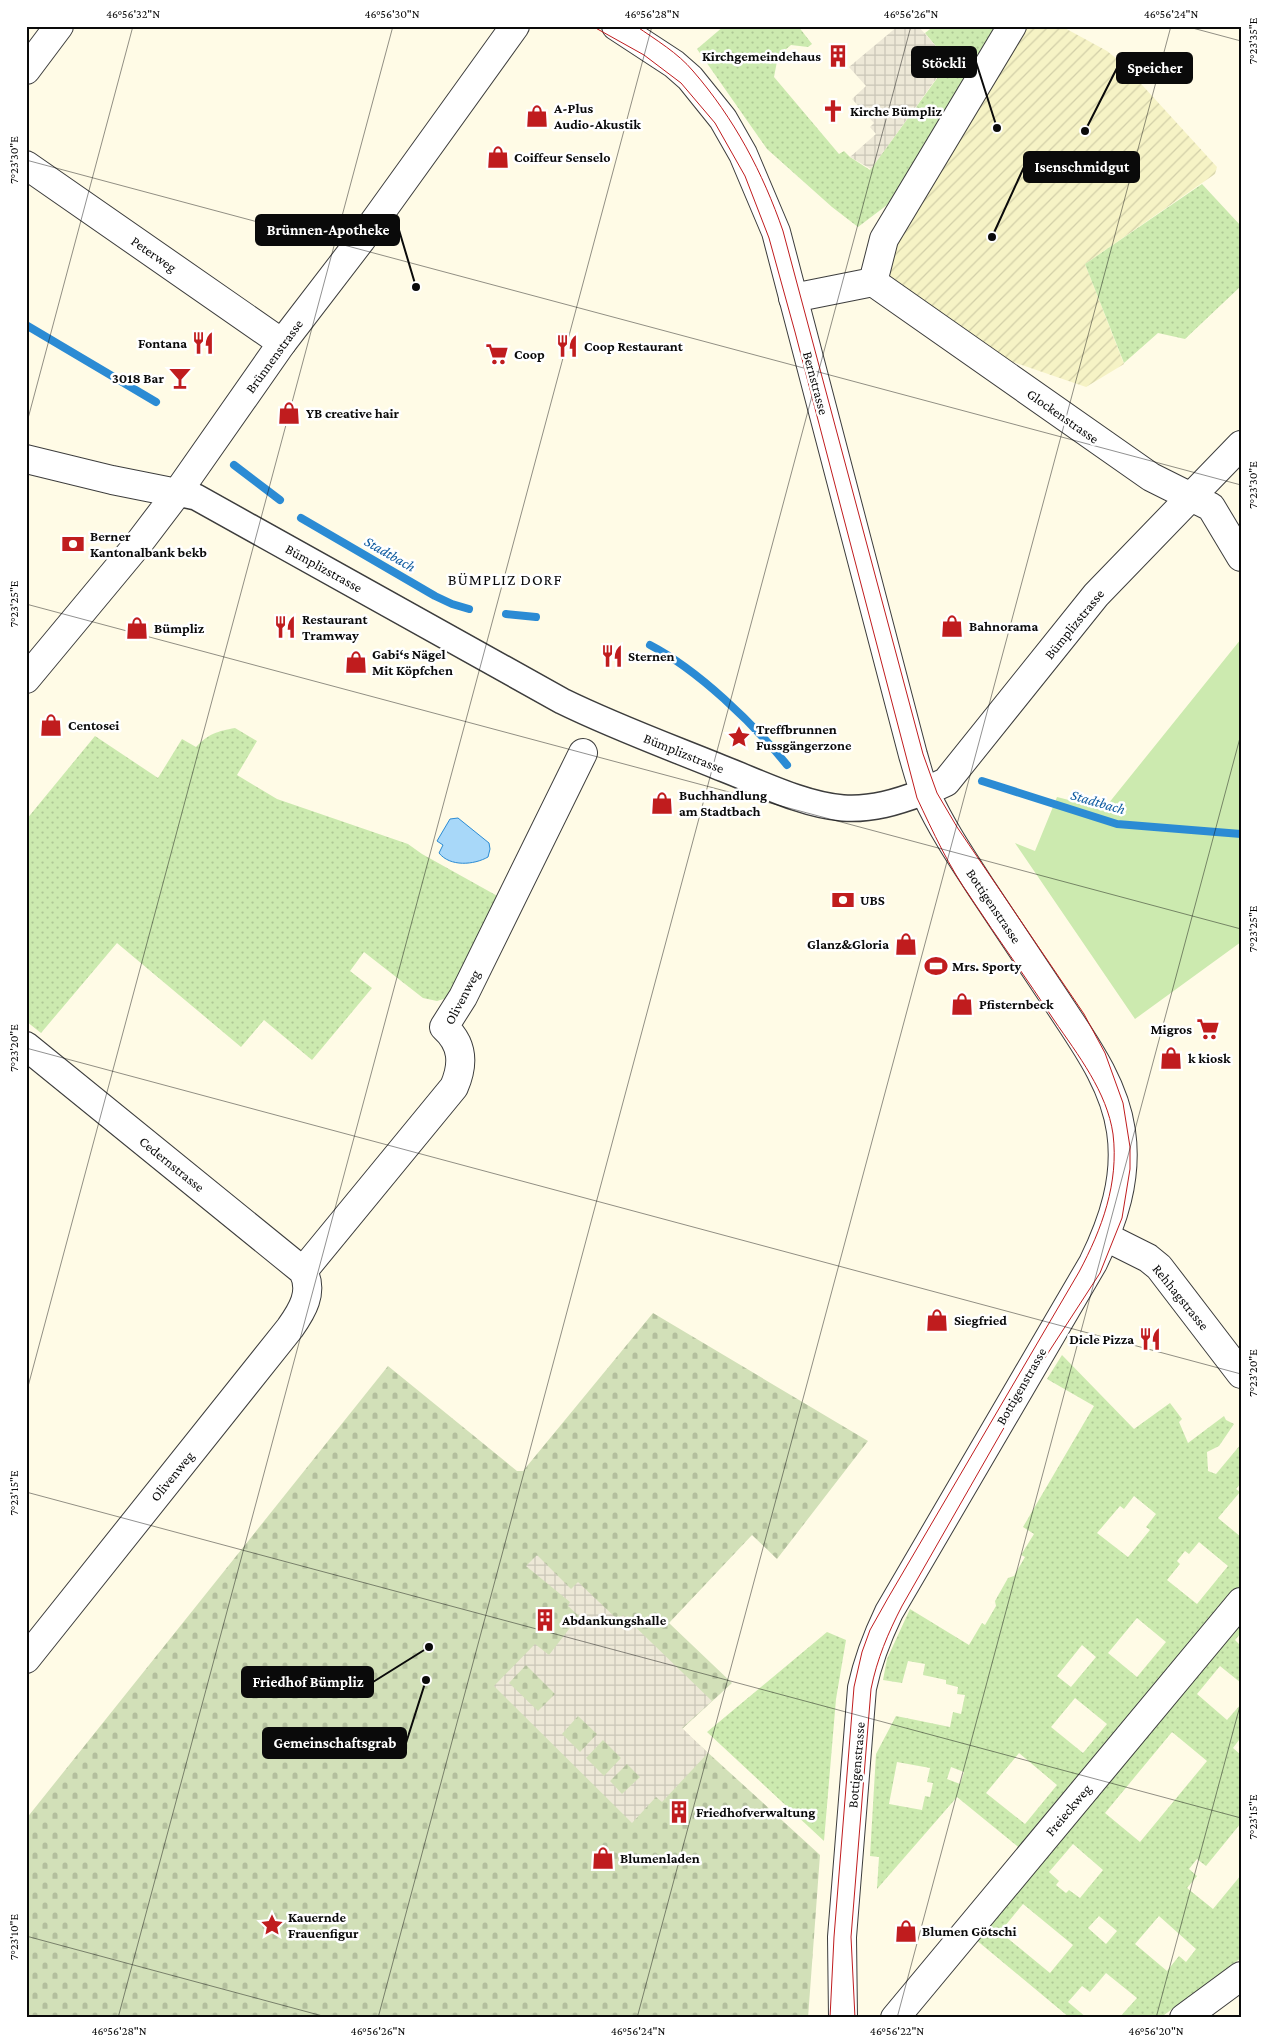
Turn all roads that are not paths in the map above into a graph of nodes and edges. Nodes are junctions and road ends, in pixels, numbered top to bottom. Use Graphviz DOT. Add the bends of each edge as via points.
graph roads {
  1 [pos="59,26"];
  2 [pos="515,26"];
  3 [pos="616,26"];
  4 [pos="1012,26"];
  5 [pos="26,70"];
  6 [pos="26,165"];
  7 [pos="874,282"];
  8 [pos="793,298"];
  9 [pos="282,343"];
  10 [pos="1241,445"];
  11 [pos="26,459"];
  12 [pos="177,493"];
  13 [pos="1190,496"];
  14 [pos="1241,557"];
  15 [pos="26,679"];
  16 [pos="600,719"];
  17 [pos="583,753"];
  18 [pos="924,792"];
  19 [pos="26,1046"];
  20 [pos="1106,1237"];
  21 [pos="306,1280"];
  22 [pos="1241,1374"];
  23 [pos="1241,1602"];
  24 [pos="26,1659"];
  25 [pos="1241,1976"];
  26 [pos="843,2018"];
  27 [pos="895,2018"];
  28 [pos="1184,2018"];
  1 -- 5 [label="street"];
  2 -- 9 [label="street, Brünnenstrasse" via="356,247"];
  3 -- 8 [label="street, Bernstrasse" via="674,64 690,78 723,119 743,154 776,232"];
  4 -- 7 [label="street" via="884,240"];
  6 -- 9 [label="street, Peterweg"];
  7 -- 8 [label="street"];
  7 -- 13 [label="street, Glockenstrasse" via="1151,477"];
  8 -- 18 [label="street, Bernstrasse"];
  9 -- 12 [label="street, Brünnenstrasse"];
  10 -- 13 [label="street, Bümplizstrasse"];
  11 -- 12 [label="street, Bümplizstrasse"];
  12 -- 15 [label="street, Brünnenstrasse"];
  12 -- 16 [label="street, Bümplizstrasse" via="196,497 562,701"];
  13 -- 14 [label="street, Glockenstrasse" via="1211,506"];
  13 -- 18 [label="street, Bümplizstrasse" via="1096,596 946,782"];
  16 -- 17 [label="street, Olivenweg"];
  16 -- 18 [label="street, Bümplizstrasse" via="827,806 884,806"];
  17 -- 21 [label="street, Olivenweg" via="463,997 444,1027 456,1042 461,1056 454,1087"];
  18 -- 20 [label="street, Bottigenstrasse" via="946,833 1086,1046 1107,1086 1120,1125 1122,1160 1118,1198"];
  19 -- 21 [label="street, Cedernstrasse"];
  20 -- 22 [label="street, Rehhagstrasse" via="1159,1267"];
  20 -- 26 [label="street, Bottigenstrasse" via="1094,1263 889,1612 870,1655 862,1688 842,1937"];
  21 -- 24 [label="street, Olivenweg" via="303,1307 290,1328"];
  23 -- 27 [label="street, Freieckweg"];
  25 -- 28 [label="street"];
}
